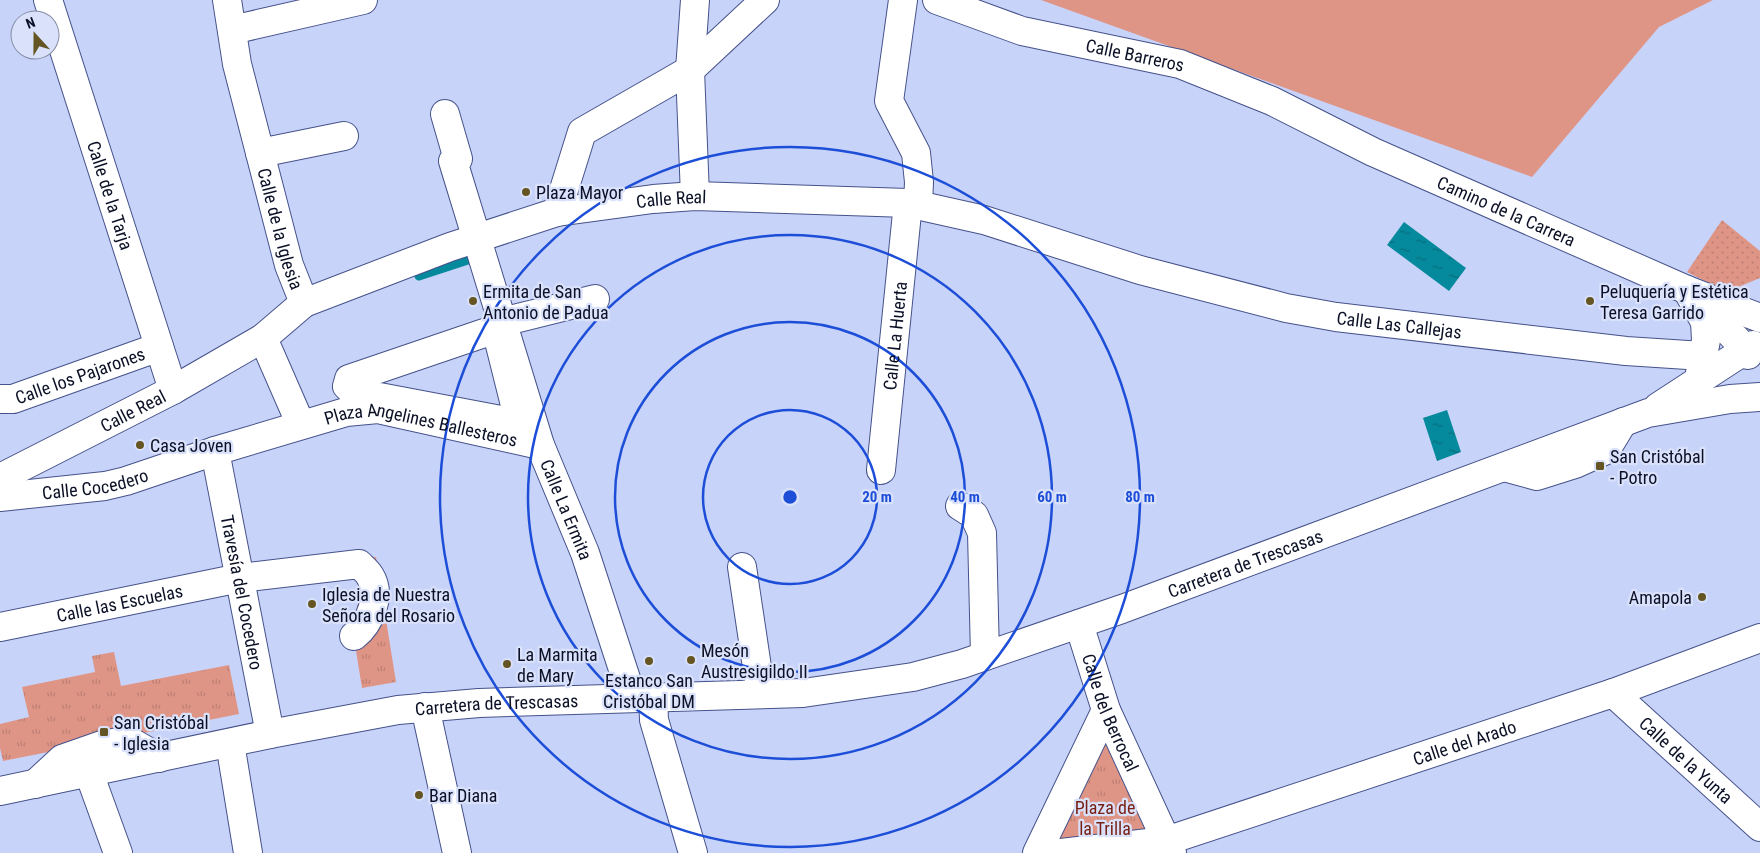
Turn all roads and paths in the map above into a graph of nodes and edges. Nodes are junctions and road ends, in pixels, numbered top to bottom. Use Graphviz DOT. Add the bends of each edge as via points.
graph roads {
  1 [pos="48,0"];
  2 [pos="227,0"];
  3 [pos="363,0"];
  4 [pos="696,0"];
  5 [pos="765,0"];
  6 [pos="903,0"];
  7 [pos="937,0"];
  8 [pos="232,30"];
  9 [pos="690,70"];
  10 [pos="445,114"];
  11 [pos="1326,130"];
  12 [pos="344,136"];
  13 [pos="260,153"];
  14 [pos="696,196"];
  15 [pos="913,204"];
  16 [pos="557,212"];
  17 [pos="476,238"];
  18 [pos="1103,258"];
  19 [pos="1687,290"];
  20 [pos="595,299"];
  21 [pos="304,303"];
  22 [pos="1760,318"];
  23 [pos="499,325"];
  24 [pos="262,338"];
  25 [pos="159,347"];
  26 [pos="1751,347"];
  27 [pos="1701,368"];
  28 [pos="173,390"];
  29 [pos="1760,390"];
  30 [pos="1760,397"];
  31 [pos="0,400"];
  32 [pos="1636,418"];
  33 [pos="301,425"];
  34 [pos="540,446"];
  35 [pos="216,451"];
  36 [pos="882,470"];
  37 [pos="0,478"];
  38 [pos="0,496"];
  39 [pos="960,506"];
  40 [pos="742,567"];
  41 [pos="240,578"];
  42 [pos="1079,624"];
  43 [pos="0,626"];
  44 [pos="354,636"];
  45 [pos="1760,638"];
  46 [pos="985,656"];
  47 [pos="1613,693"];
  48 [pos="761,694"];
  49 [pos="643,696"];
  50 [pos="425,707"];
  51 [pos="1106,710"];
  52 [pos="270,734"];
  53 [pos="230,743"];
  54 [pos="159,758"];
  55 [pos="89,773"];
  56 [pos="35,784"];
  57 [pos="0,791"];
  58 [pos="1760,827"];
  59 [pos="1169,847"];
  60 [pos="118,853"];
  61 [pos="248,853"];
  62 [pos="457,853"];
  63 [pos="693,853"];
  64 [pos="1037,853"];
  65 [pos="1061,853"];
  1 -- 25 [label="street, Calle de la Tarja"];
  2 -- 8 [label="street, Calle de la Iglesia"];
  3 -- 8 [label="street"];
  4 -- 9 [label="street"];
  5 -- 9 [label="street"];
  6 -- 15 [label="street, Calle La Huerta" via="889,101 916,153 919,182"];
  7 -- 11 [label="street, Calle Barreros" via="1022,31 1180,64 1272,101"];
  8 -- 13 [label="street, Calle de la Iglesia" via="237,64"];
  9 -- 14 [label="street"];
  9 -- 16 [label="street" via="582,132"];
  10 -- 17 [label="street, Calle La Ermita" via="458,159 453,161"];
  11 -- 19 [label="street, Camino de la Carrera"];
  12 -- 13 [label="street, Calle de la Iglesia"];
  13 -- 21 [label="street, Calle de la Iglesia" via="289,265"];
  14 -- 15 [label="street, Calle Real"];
  14 -- 16 [label="street, Calle Real" via="653,198"];
  15 -- 18 [label="street, Calle Real" via="984,220"];
  15 -- 36 [label="street, Calle La Huerta"];
  16 -- 17 [label="street, Calle Real"];
  17 -- 21 [label="street, Calle Real"];
  17 -- 23 [label="street, Calle La Ermita"];
  18 -- 27 [label="street, Calle Las Callejas" via="1286,308 1336,317 1626,351"];
  19 -- 22 [label="street, Camino de la Carrera"];
  19 -- 26 [label="street, Camino de la Carrera"];
  19 -- 27 [label="street" via="1705,322 1706,340"];
  20 -- 23 [label="street"];
  21 -- 24 [label="street, Calle Real"];
  23 -- 23 [label="street, Plaza Angelines Ballesteros" via="349,379 346,386 353,392 506,420 513,417 516,409"];
  23 -- 34 [label="street, Calle La Ermita"];
  24 -- 28 [label="street, Calle Real"];
  24 -- 33 [label="street"];
  25 -- 28 [label="street, Calle de la Tarja"];
  25 -- 31 [label="street, Calle los Pajarones" via="13,399"];
  26 -- 27 [label="street, Carretera de Trescasas"];
  26 -- 29 [label="street" via="1747,362"];
  27 -- 32 [label="street, Carretera de Trescasas"];
  28 -- 37 [label="street, Calle Real"];
  30 -- 32 [label="street, Carretera de Trescasas" via="1730,399"];
  32 -- 42 [label="street, Carretera de Trescasas"];
  33 -- 34 [label="street, Plaza Angelines Ballesteros" via="346,412 378,409"];
  33 -- 35 [label="street, Calle Cocedero"];
  34 -- 49 [label="street, Calle La Ermita"];
  35 -- 38 [label="street, Calle Cocedero" via="126,482"];
  35 -- 41 [label="street, Travesía del Cocedero"];
  39 -- 46 [label="street" via="974,515 982,533"];
  40 -- 48 [label="street"];
  41 -- 43 [label="street, Calle las Escuelas"];
  41 -- 44 [label="street, Calle las Escuelas" via="359,564 371,577 375,600 363,628"];
  41 -- 52 [label="street, Travesía del Cocedero"];
  42 -- 46 [label="street, Carretera de Trescasas"];
  42 -- 51 [label="street, Calle del Berrocal"];
  45 -- 47 [label="street, Calle del Arado"];
  46 -- 48 [label="street, Carretera de Trescasas" via="890,682 803,693"];
  47 -- 58 [label="street, Calle de la Yunta"];
  47 -- 59 [label="street, Calle del Arado"];
  48 -- 49 [label="street, Carretera de Trescasas"];
  49 -- 50 [label="street, Carretera de Trescasas"];
  49 -- 63 [label="street, Calle La Ermita" via="654,720"];
  50 -- 52 [label="street, Carretera de Trescasas"];
  50 -- 62 [label="street"];
  51 -- 59 [label="street, Calle del Berrocal"];
  51 -- 64 [label="street"];
  52 -- 53 [label="street, Carretera de Trescasas"];
  53 -- 54 [label="street, Carretera de Trescasas"];
  53 -- 61 [label="street"];
  54 -- 55 [label="street, Carretera de Trescasas"];
  54 -- 56 [label="street" via="133,743 124,741 102,745 62,759"];
  55 -- 56 [label="street, Carretera de Trescasas"];
  55 -- 60 [label="street"];
  56 -- 57 [label="street, Carretera de Trescasas"];
  59 -- 65 [label="street"];
}
